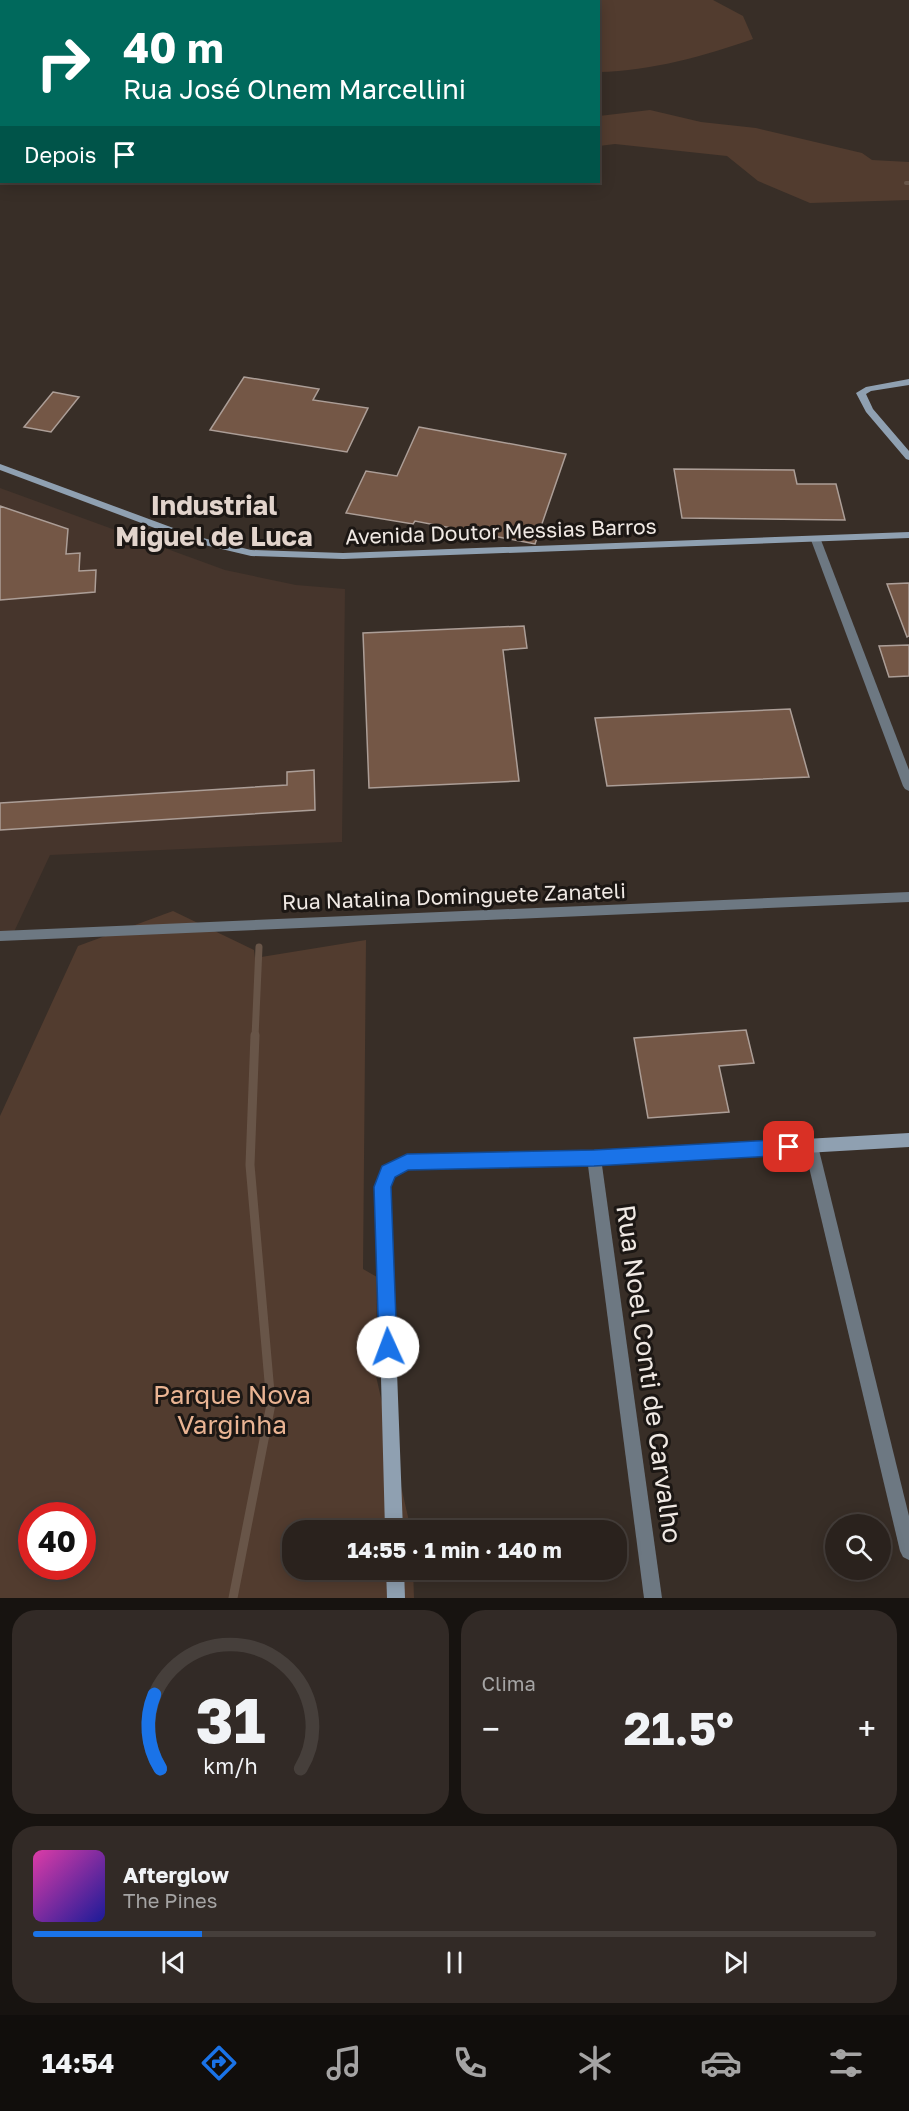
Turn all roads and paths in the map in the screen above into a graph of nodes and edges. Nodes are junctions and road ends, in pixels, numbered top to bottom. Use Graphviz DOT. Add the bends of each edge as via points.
graph roads {
  1 [pos="909,382"];
  2 [pos="909,457"];
  3 [pos="0,466"];
  4 [pos="909,535"];
  5 [pos="816,540"];
  6 [pos="909,786"];
  7 [pos="909,897"];
  8 [pos="0,936"];
  9 [pos="909,1140"];
  10 [pos="811,1146"];
  11 [pos="594,1158"];
  12 [pos="394,1520"];
  13 [pos="909,1551"];
  14 [pos="395,1580"];
  15 [pos="396,1598"];
  16 [pos="653,1598"];
  1 -- 2 [label="street" via="861,393 868,410"];
  3 -- 5 [label="street, Avenida Doutor Messias Barros" via="192,539 251,553 343,556"];
  4 -- 5 [label="street, Avenida Doutor Messias Barros"];
  5 -- 6 [label="street"];
  7 -- 8 [label="street, Rua Natalina Dominguete Zanateli"];
  9 -- 10 [label="street"];
  10 -- 11 [label="street"];
  10 -- 13 [label="street"];
  11 -- 12 [label="street" via="407,1162 388,1171 383,1187"];
  11 -- 16 [label="street, Rua Noel Conti de Carvalho"];
  14 -- 15 [label="street"];
}
